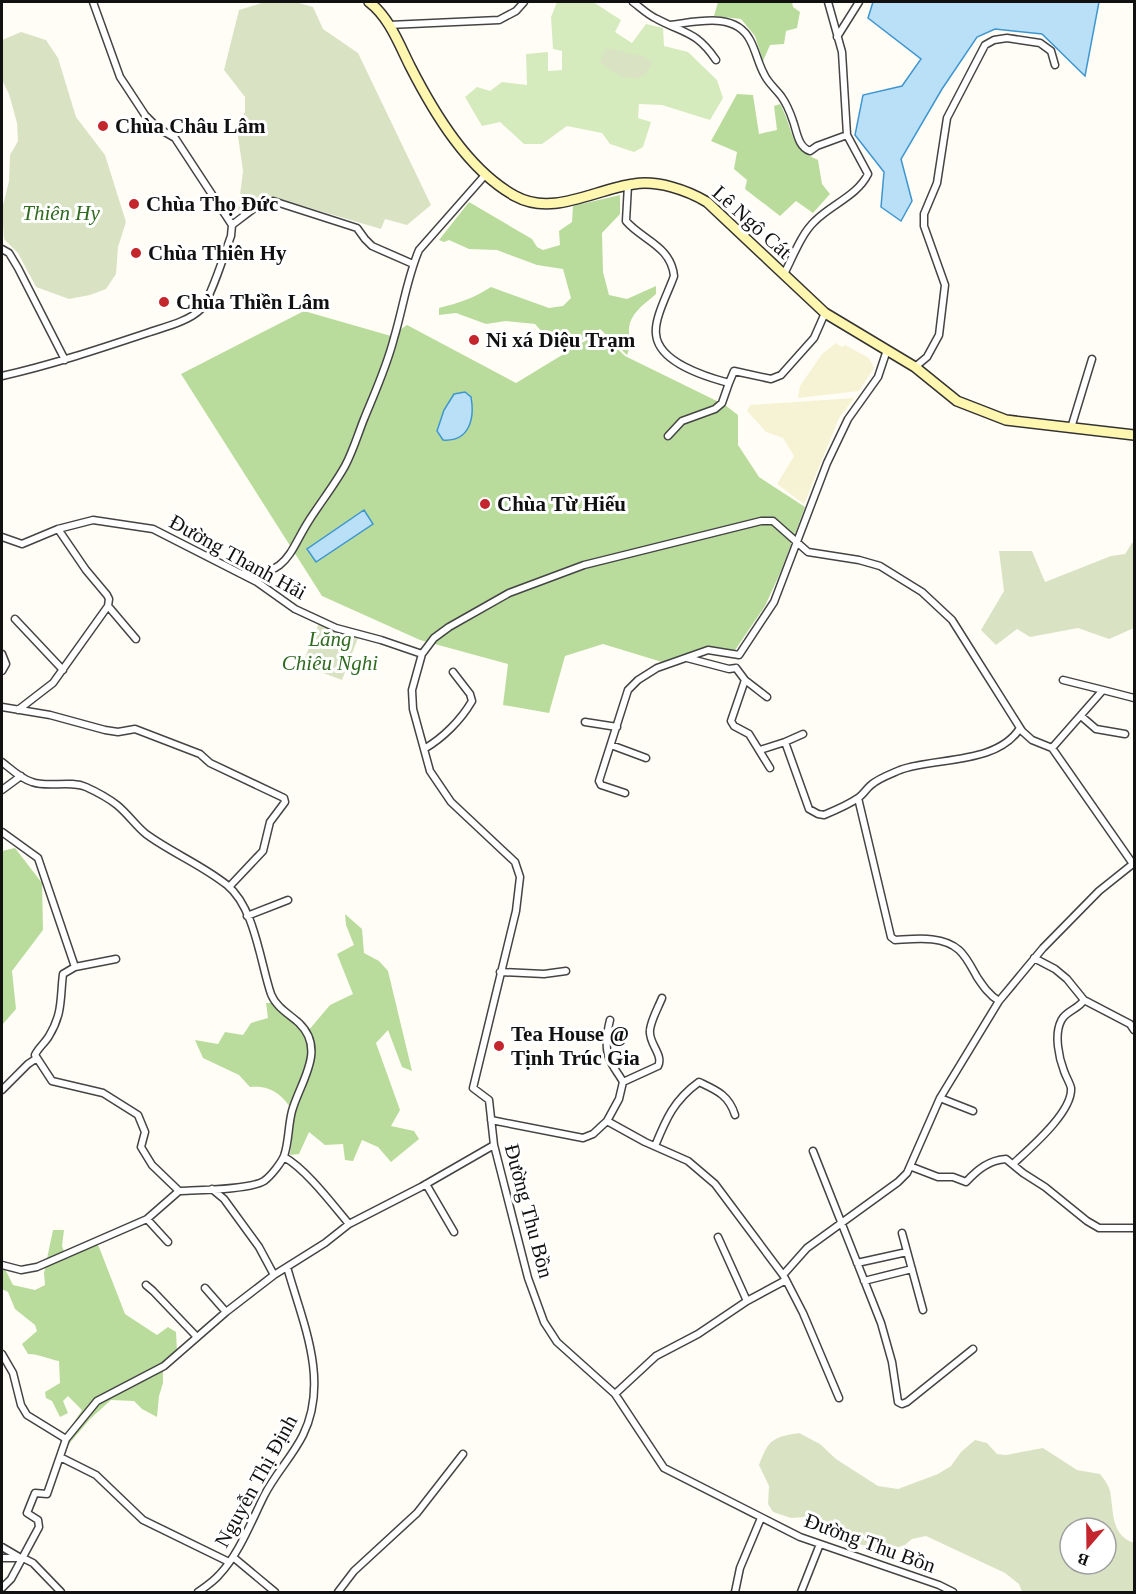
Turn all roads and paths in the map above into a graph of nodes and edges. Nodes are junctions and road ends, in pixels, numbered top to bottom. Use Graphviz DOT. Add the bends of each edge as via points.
graph roads {
  1 [pos="93,2"];
  2 [pos="369,2"];
  3 [pos="524,2"];
  4 [pos="633,2"];
  5 [pos="828,2"];
  6 [pos="859,2"];
  7 [pos="389,25"];
  8 [pos="670,25"];
  9 [pos="837,37"];
  10 [pos="716,60"];
  11 [pos="1055,65"];
  12 [pos="846,135"];
  13 [pos="486,174"];
  14 [pos="628,185"];
  15 [pos="232,225"];
  16 [pos="2,249"];
  17 [pos="413,264"];
  18 [pos="784,274"];
  19 [pos="825,313"];
  20 [pos="888,349"];
  21 [pos="1092,359"];
  22 [pos="65,360"];
  23 [pos="915,367"];
  24 [pos="2,376"];
  25 [pos="729,383"];
  26 [pos="1071,428"];
  27 [pos="1134,435"];
  28 [pos="668,436"];
  29 [pos="58,529"];
  30 [pos="2,537"];
  31 [pos="797,544"];
  32 [pos="241,574"];
  33 [pos="108,606"];
  34 [pos="15,619"];
  35 [pos="136,639"];
  36 [pos="2,654"];
  37 [pos="422,654"];
  38 [pos="739,655"];
  39 [pos="687,658"];
  40 [pos="736,668"];
  41 [pos="63,670"];
  42 [pos="2,671"];
  43 [pos="453,672"];
  44 [pos="745,680"];
  45 [pos="1063,680"];
  46 [pos="1103,690"];
  47 [pos="767,698"];
  48 [pos="1134,698"];
  49 [pos="2,707"];
  50 [pos="18,710"];
  51 [pos="1081,716"];
  52 [pos="585,722"];
  53 [pos="617,727"];
  54 [pos="1020,728"];
  55 [pos="803,734"];
  56 [pos="1125,734"];
  57 [pos="785,742"];
  58 [pos="611,745"];
  59 [pos="1052,748"];
  60 [pos="424,749"];
  61 [pos="760,750"];
  62 [pos="646,758"];
  63 [pos="2,762"];
  64 [pos="770,768"];
  65 [pos="21,776"];
  66 [pos="2,790"];
  67 [pos="625,793"];
  68 [pos="858,798"];
  69 [pos="2,832"];
  70 [pos="1134,864"];
  71 [pos="229,887"];
  72 [pos="288,900"];
  73 [pos="247,916"];
  74 [pos="1034,958"];
  75 [pos="116,959"];
  76 [pos="75,967"];
  77 [pos="566,971"];
  78 [pos="500,972"];
  79 [pos="662,998"];
  80 [pos="1084,1000"];
  81 [pos="999,1001"];
  82 [pos="610,1020"];
  83 [pos="1134,1030"];
  84 [pos="37,1058"];
  85 [pos="623,1082"];
  86 [pos="2,1090"];
  87 [pos="940,1098"];
  88 [pos="973,1111"];
  89 [pos="735,1115"];
  90 [pos="491,1120"];
  91 [pos="607,1121"];
  92 [pos="494,1145"];
  93 [pos="655,1146"];
  94 [pos="813,1151"];
  95 [pos="284,1157"];
  96 [pos="1013,1164"];
  97 [pos="912,1167"];
  98 [pos="426,1184"];
  99 [pos="212,1189"];
  100 [pos="179,1191"];
  101 [pos="147,1219"];
  102 [pos="842,1222"];
  103 [pos="349,1224"];
  104 [pos="1134,1228"];
  105 [pos="454,1232"];
  106 [pos="902,1233"];
  107 [pos="718,1237"];
  108 [pos="168,1242"];
  109 [pos="907,1252"];
  110 [pos="857,1263"];
  111 [pos="2,1264"];
  112 [pos="286,1267"];
  113 [pos="912,1269"];
  114 [pos="274,1275"];
  115 [pos="785,1277"];
  116 [pos="864,1281"];
  117 [pos="146,1285"];
  118 [pos="205,1288"];
  119 [pos="747,1301"];
  120 [pos="924,1310"];
  121 [pos="226,1312"];
  122 [pos="197,1337"];
  123 [pos="973,1349"];
  124 [pos="2,1354"];
  125 [pos="615,1394"];
  126 [pos="839,1398"];
  127 [pos="66,1439"];
  128 [pos="463,1454"];
  129 [pos="60,1457"];
  130 [pos="761,1518"];
  131 [pos="820,1544"];
  132 [pos="2,1547"];
  133 [pos="2,1558"];
  134 [pos="23,1558"];
  135 [pos="231,1559"];
  136 [pos="2,1588"];
  137 [pos="61,1593"];
  138 [pos="198,1593"];
  139 [pos="275,1593"];
  140 [pos="338,1593"];
  141 [pos="735,1593"];
  142 [pos="801,1593"];
  143 [pos="953,1593"];
  1 -- 15 [label="street" via="120,77 145,115 175,138"];
  2 -- 7 [label="street, Lê Ngô Cát"];
  3 -- 7 [label="street" via="500,20"];
  4 -- 8 [label="street"];
  5 -- 9 [label="street"];
  6 -- 9 [label="street"];
  7 -- 13 [label="street, Lê Ngô Cát" via="442,123"];
  8 -- 10 [label="street" via="696,36"];
  8 -- 12 [label="street" via="705,21 738,25 751,41 764,75 788,108 805,149 810,151"];
  9 -- 12 [label="street" via="844,71"];
  11 -- 23 [label="street" via="1051,51 1040,43 994,40 985,45 954,101 945,125 937,183 924,214 945,285 939,336 927,357"];
  12 -- 18 [label="street" via="868,176 815,221"];
  13 -- 14 [label="street, Lê Ngô Cát" via="514,196 529,202 555,203"];
  13 -- 17 [label="street" via="419,250"];
  14 -- 18 [label="street, Lê Ngô Cát" via="671,186 695,195"];
  14 -- 25 [label="street" via="626,221 667,256 674,271 657,324 660,344 685,369"];
  15 -- 17 [label="street" via="257,206 273,201 357,228 372,246"];
  15 -- 22 [label="street" via="223,259 200,310 175,323"];
  16 -- 22 [label="street" via="18,267"];
  17 -- 32 [label="street" via="394,338 345,466 286,560 274,568"];
  18 -- 19 [label="street, Lê Ngô Cát"];
  19 -- 20 [label="street, Lê Ngô Cát"];
  19 -- 25 [label="street" via="814,338 781,375 771,379 734,371"];
  20 -- 23 [label="street, Lê Ngô Cát"];
  20 -- 31 [label="street" via="878,376 848,419 813,496"];
  21 -- 26 [label="street"];
  22 -- 24 [label="street"];
  23 -- 26 [label="street, Lê Ngô Cát" via="957,401 984,413 1006,420"];
  25 -- 28 [label="street" via="716,409 682,422"];
  26 -- 27 [label="street, Lê Ngô Cát"];
  29 -- 30 [label="street, Đường Thanh Hải" via="22,544"];
  29 -- 32 [label="street, Đường Thanh Hải" via="93,519 153,529"];
  29 -- 33 [label="street" via="110,599"];
  31 -- 37 [label="street" via="773,521 761,521 584,566 509,593 448,627"];
  31 -- 38 [label="street" via="774,602"];
  31 -- 54 [label="street" via="819,555 880,566 922,592 952,620"];
  32 -- 37 [label="street, Đường Thanh Hải" via="295,609 336,628"];
  33 -- 35 [label="street"];
  33 -- 41 [label="street"];
  34 -- 41 [label="street"];
  36 -- 42 [label="street" via="6,664"];
  37 -- 60 [label="street, Đường Thu Bồn" via="412,690"];
  38 -- 39 [label="street" via="708,651"];
  38 -- 40 [label="street"];
  39 -- 40 [label="street"];
  39 -- 53 [label="street" via="657,668 638,680 628,690"];
  40 -- 44 [label="street"];
  41 -- 50 [label="street" via="44,691"];
  43 -- 60 [label="street" via="472,701 437,742"];
  44 -- 47 [label="street"];
  44 -- 61 [label="street" via="731,721 749,734"];
  45 -- 46 [label="street"];
  46 -- 48 [label="street"];
  46 -- 51 [label="street"];
  49 -- 50 [label="street"];
  50 -- 71 [label="street" via="105,730 135,729 200,754 210,763 284,798 270,822 263,851"];
  51 -- 56 [label="street" via="1096,729"];
  51 -- 59 [label="street"];
  52 -- 53 [label="street"];
  53 -- 58 [label="street"];
  54 -- 59 [label="street" via="1032,740"];
  54 -- 68 [label="street" via="1012,738 984,752 888,775 872,783"];
  55 -- 57 [label="street"];
  57 -- 61 [label="street"];
  57 -- 68 [label="street" via="811,811 825,815"];
  58 -- 62 [label="street"];
  58 -- 67 [label="street" via="599,781"];
  59 -- 70 [label="street"];
  60 -- 78 [label="street, Đường Thu Bồn" via="430,771 451,802 515,862 520,877 516,911"];
  61 -- 64 [label="street"];
  63 -- 65 [label="street"];
  65 -- 66 [label="street"];
  65 -- 71 [label="street" via="32,783 83,786 100,794 146,834"];
  68 -- 81 [label="street" via="891,937 932,939 959,950 981,983"];
  69 -- 76 [label="street" via="38,858"];
  70 -- 74 [label="street" via="1099,891"];
  71 -- 73 [label="street"];
  72 -- 73 [label="street"];
  73 -- 95 [label="street" via="273,997 300,1024 311,1045 310,1068 295,1104"];
  74 -- 80 [label="street" via="1067,979"];
  74 -- 81 [label="street"];
  75 -- 76 [label="street"];
  76 -- 84 [label="street" via="63,974 58,1017 35,1053"];
  77 -- 78 [label="street"];
  78 -- 90 [label="street, Đường Thu Bồn" via="473,1088 489,1100"];
  79 -- 85 [label="street" via="650,1029 661,1062"];
  80 -- 83 [label="street" via="1130,1024"];
  80 -- 96 [label="street" via="1064,1016 1058,1032 1070,1096 1047,1131"];
  81 -- 87 [label="street"];
  82 -- 85 [label="street" via="607,1050"];
  84 -- 86 [label="street"];
  84 -- 100 [label="street" via="52,1081 103,1094 138,1115 144,1132 141,1147 152,1165"];
  85 -- 91 [label="street"];
  87 -- 88 [label="street"];
  87 -- 97 [label="street"];
  89 -- 93 [label="street" via="722,1093 699,1082 676,1102"];
  90 -- 91 [label="street" via="583,1138"];
  90 -- 92 [label="street, Đường Thu Bồn"];
  91 -- 93 [label="street"];
  92 -- 98 [label="street"];
  92 -- 125 [label="street, Đường Thu Bồn" via="528,1278 544,1322 557,1342"];
  93 -- 115 [label="street" via="688,1161 715,1184"];
  94 -- 102 [label="street"];
  95 -- 99 [label="street" via="264,1180 243,1187"];
  95 -- 103 [label="street"];
  96 -- 97 [label="street" via="1006,1159 990,1163 966,1182"];
  96 -- 104 [label="street" via="1086,1221 1100,1228"];
  97 -- 102 [label="street" via="898,1182"];
  98 -- 103 [label="street"];
  98 -- 105 [label="street"];
  99 -- 100 [label="street"];
  99 -- 114 [label="street" via="224,1199 259,1247"];
  100 -- 101 [label="street"];
  101 -- 108 [label="street"];
  101 -- 111 [label="street" via="37,1267 21,1270"];
  102 -- 110 [label="street"];
  102 -- 115 [label="street" via="807,1248"];
  103 -- 112 [label="street"];
  106 -- 109 [label="street"];
  107 -- 119 [label="street"];
  109 -- 110 [label="street"];
  109 -- 113 [label="street"];
  110 -- 116 [label="street"];
  112 -- 114 [label="street"];
  112 -- 135 [label="street, Nguyễn Thị Định" via="313,1358 313,1405 302,1437 270,1482"];
  113 -- 116 [label="street"];
  113 -- 120 [label="street"];
  114 -- 121 [label="street"];
  115 -- 119 [label="street"];
  115 -- 126 [label="street"];
  116 -- 123 [label="street" via="892,1362 898,1402 907,1402"];
  117 -- 122 [label="street"];
  118 -- 121 [label="street"];
  119 -- 125 [label="street" via="657,1356"];
  121 -- 122 [label="street"];
  122 -- 127 [label="street" via="164,1366 99,1399"];
  124 -- 127 [label="street" via="27,1415"];
  125 -- 130 [label="street, Đường Thu Bồn" via="664,1468"];
  127 -- 129 [label="street"];
  128 -- 140 [label="street" via="417,1513 354,1571"];
  129 -- 134 [label="street" via="47,1494 35,1493 27,1513 39,1525"];
  129 -- 135 [label="street" via="96,1475 143,1520"];
  130 -- 131 [label="street, Đường Thu Bồn"];
  130 -- 141 [label="street" via="740,1568"];
  131 -- 142 [label="street"];
  131 -- 143 [label="street, Đường Thu Bồn"];
  132 -- 134 [label="street"];
  133 -- 134 [label="street"];
  134 -- 136 [label="street"];
  134 -- 137 [label="street" via="33,1563"];
  135 -- 138 [label="street, Nguyễn Thị Định" via="216,1579"];
  135 -- 139 [label="street"];
}
